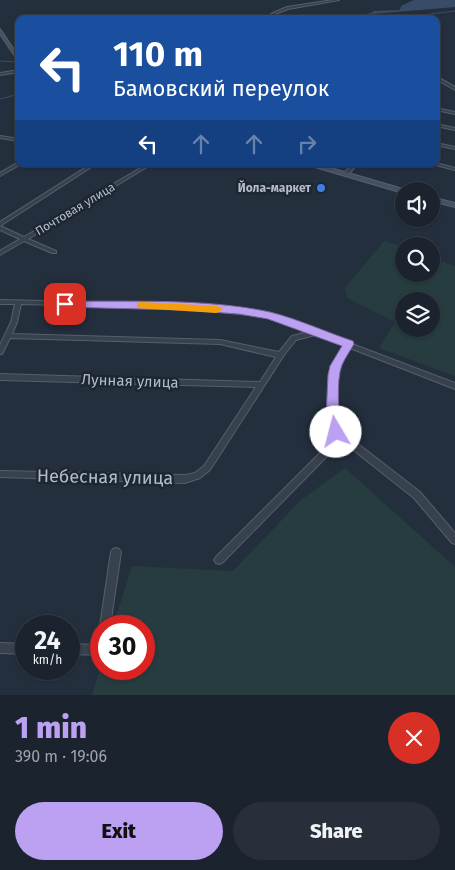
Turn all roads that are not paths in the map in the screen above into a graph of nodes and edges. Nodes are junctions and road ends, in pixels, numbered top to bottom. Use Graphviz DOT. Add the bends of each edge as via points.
graph roads {
  1 [pos="338,0"];
  2 [pos="274,15"];
  3 [pos="0,30"];
  4 [pos="15,55"];
  5 [pos="15,72"];
  6 [pos="0,74"];
  7 [pos="440,80"];
  8 [pos="455,89"];
  9 [pos="440,110"];
  10 [pos="455,113"];
  11 [pos="440,126"];
  12 [pos="455,129"];
  13 [pos="0,138"];
  14 [pos="15,140"];
  15 [pos="440,145"];
  16 [pos="455,148"];
  17 [pos="440,165"];
  18 [pos="15,166"];
  19 [pos="89,167"];
  20 [pos="145,167"];
  21 [pos="321,167"];
  22 [pos="353,167"];
  23 [pos="455,169"];
  24 [pos="346,174"];
  25 [pos="0,175"];
  26 [pos="395,188"];
  27 [pos="440,201"];
  28 [pos="455,205"];
  29 [pos="0,224"];
  30 [pos="0,228"];
  31 [pos="26,238"];
  32 [pos="54,252"];
  33 [pos="0,254"];
  34 [pos="0,302"];
  35 [pos="18,303"];
  36 [pos="318,332"];
  37 [pos="7,336"];
  38 [pos="349,344"];
  39 [pos="0,352"];
  40 [pos="280,355"];
  41 [pos="0,377"];
  42 [pos="260,384"];
  43 [pos="455,386"];
  44 [pos="341,437"];
  45 [pos="0,474"];
  46 [pos="455,540"];
  47 [pos="116,552"];
  48 [pos="218,560"];
  49 [pos="107,615"];
  50 [pos="0,648"];
  51 [pos="15,649"];
  1 -- 2 [label="street" via="287,8"];
  3 -- 4 [label="main road"];
  5 -- 6 [label="street"];
  7 -- 8 [label="street"];
  9 -- 10 [label="street"];
  11 -- 12 [label="street"];
  13 -- 14 [label="street"];
  15 -- 16 [label="street"];
  17 -- 23 [label="street"];
  18 -- 25 [label="street"];
  19 -- 29 [label="street"];
  20 -- 31 [label="street, Почтовая улица"];
  21 -- 24 [label="main road"];
  22 -- 24 [label="street"];
  24 -- 26 [label="main road"];
  27 -- 28 [label="main road"];
  30 -- 31 [label="street"];
  31 -- 32 [label="street"];
  31 -- 33 [label="street, Почтовая улица"];
  34 -- 35 [label="street"];
  35 -- 36 [label="street" via="182,306 269,316"];
  35 -- 37 [label="street"];
  36 -- 38 [label="street"];
  36 -- 40 [label="street" via="294,338"];
  37 -- 39 [label="street"];
  37 -- 40 [label="street" via="220,342"];
  38 -- 43 [label="street"];
  38 -- 44 [label="street" via="334,375 332,419"];
  40 -- 42 [label="street"];
  41 -- 42 [label="street, Лунная улица"];
  42 -- 45 [label="street, Небесная улица" via="207,468 197,476 186,479"];
  44 -- 46 [label="street" via="417,495"];
  44 -- 48 [label="street"];
  47 -- 49 [label="street"];
  50 -- 51 [label="street"];
}
